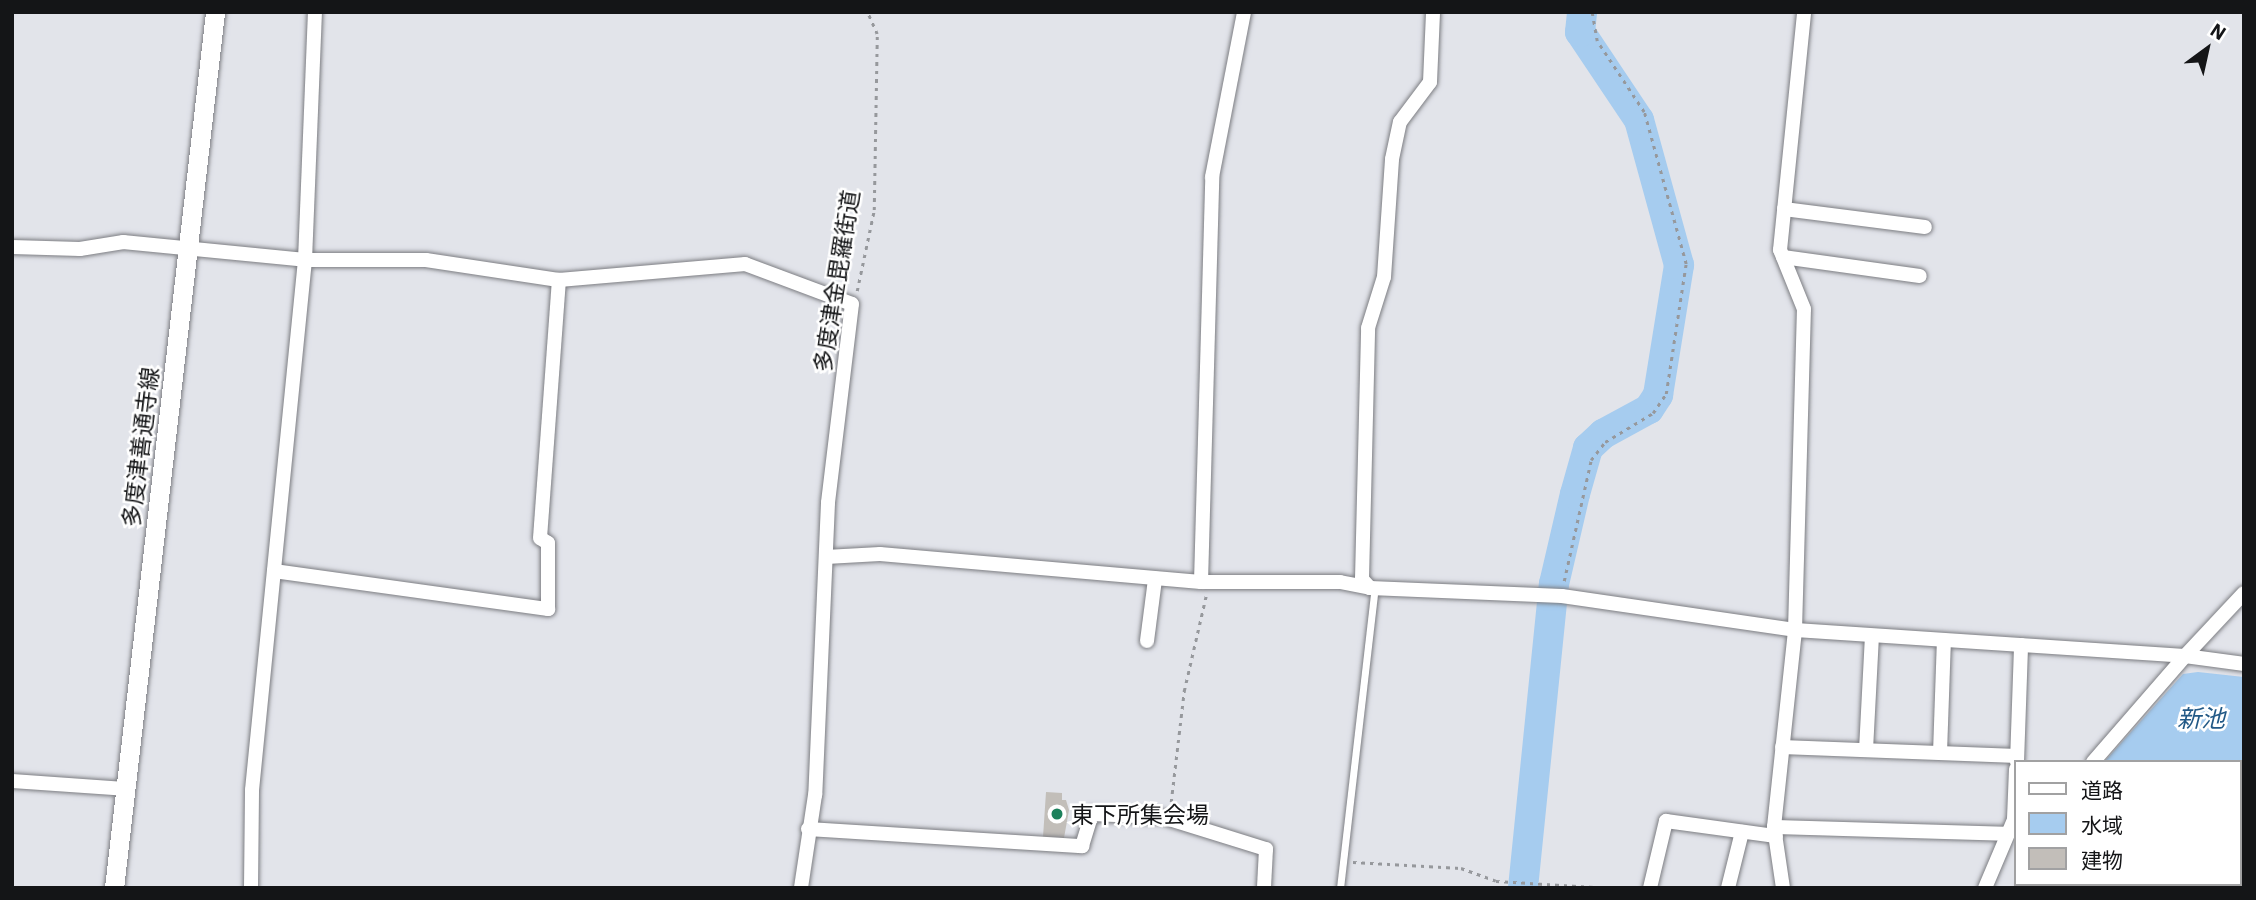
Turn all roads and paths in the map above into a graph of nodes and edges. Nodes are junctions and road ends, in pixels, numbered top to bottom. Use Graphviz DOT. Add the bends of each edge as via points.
graph roads {
  1 [pos="215,12"];
  2 [pos="315,12"];
  3 [pos="867,12"];
  4 [pos="1244,12"];
  5 [pos="1433,12"];
  6 [pos="1592,12"];
  7 [pos="1804,12"];
  8 [pos="1784,209"];
  9 [pos="1925,227"];
  10 [pos="188,246"];
  11 [pos="12,247"];
  12 [pos="1783,257"];
  13 [pos="305,260"];
  14 [pos="1920,276"];
  15 [pos="558,280"];
  16 [pos="852,304"];
  17 [pos="826,557"];
  18 [pos="274,571"];
  19 [pos="1155,579"];
  20 [pos="1204,582"];
  21 [pos="1373,590"];
  22 [pos="2244,593"];
  23 [pos="1557,596"];
  24 [pos="1795,630"];
  25 [pos="1872,636"];
  26 [pos="1147,640"];
  27 [pos="1944,641"];
  28 [pos="2021,645"];
  29 [pos="2185,656"];
  30 [pos="2244,664"];
  31 [pos="1782,747"];
  32 [pos="1866,750"];
  33 [pos="1940,753"];
  34 [pos="2016,760"];
  35 [pos="2095,760"];
  36 [pos="2014,762"];
  37 [pos="12,781"];
  38 [pos="125,789"];
  39 [pos="1169,819"];
  40 [pos="2014,819"];
  41 [pos="808,830"];
  42 [pos="1742,832"];
  43 [pos="1775,832"];
  44 [pos="2006,834"];
  45 [pos="1343,862"];
  46 [pos="114,888"];
  47 [pos="251,888"];
  48 [pos="801,888"];
  49 [pos="1264,888"];
  50 [pos="1340,888"];
  51 [pos="1611,888"];
  52 [pos="1650,888"];
  53 [pos="1728,888"];
  54 [pos="1783,888"];
  55 [pos="1985,888"];
  1 -- 10 [label="main road, 多度津善通寺線"];
  2 -- 13 [label="street"];
  3 -- 16 [label="path, 多度津金毘羅街道" via="877,34 874,210 863,275"];
  4 -- 20 [label="street" via="1212,177"];
  5 -- 21 [label="street" via="1430,82 1400,122 1392,159 1384,277 1368,328 1362,579"];
  6 -- 23 [label="path" via="1597,41 1644,111 1686,264 1666,394 1653,412 1605,442 1591,460"];
  7 -- 8 [label="street"];
  8 -- 9 [label="street"];
  8 -- 12 [label="street"];
  10 -- 11 [label="street" via="123,242 80,249"];
  10 -- 13 [label="street"];
  10 -- 38 [label="main road, 多度津善通寺線"];
  12 -- 14 [label="street" via="1868,274"];
  12 -- 24 [label="street" via="1804,309"];
  13 -- 15 [label="street" via="426,260"];
  13 -- 18 [label="street"];
  15 -- 16 [label="street" via="745,264"];
  15 -- 18 [label="street" via="540,538 548,544 548,608"];
  16 -- 17 [label="street, 多度津金毘羅街道"];
  17 -- 19 [label="street" via="880,554"];
  17 -- 41 [label="street, 多度津金毘羅街道" via="816,795"];
  18 -- 47 [label="street" via="252,790"];
  19 -- 20 [label="street"];
  19 -- 26 [label="street"];
  20 -- 21 [label="street" via="1340,582"];
  20 -- 39 [label="path" via="1184,691"];
  21 -- 23 [label="street"];
  21 -- 45 [label="lane"];
  22 -- 29 [label="street"];
  23 -- 24 [label="street"];
  24 -- 25 [label="street"];
  24 -- 31 [label="street"];
  25 -- 27 [label="street"];
  25 -- 32 [label="street"];
  27 -- 28 [label="street"];
  27 -- 33 [label="street"];
  28 -- 29 [label="street"];
  28 -- 34 [label="street"];
  29 -- 30 [label="street"];
  29 -- 35 [label="street"];
  31 -- 32 [label="street"];
  31 -- 43 [label="street"];
  32 -- 33 [label="street"];
  33 -- 36 [label="street"];
  37 -- 38 [label="street"];
  38 -- 46 [label="main road, 多度津善通寺線"];
  39 -- 41 [label="street" via="1092,814 1082,846"];
  39 -- 49 [label="street" via="1266,849"];
  40 -- 44 [label="street"];
  41 -- 48 [label="street, 多度津金毘羅街道"];
  42 -- 43 [label="street"];
  42 -- 52 [label="street" via="1666,821"];
  42 -- 53 [label="street"];
  43 -- 44 [label="street"];
  43 -- 54 [label="street"];
  44 -- 55 [label="street"];
  45 -- 50 [label="lane"];
  45 -- 51 [label="path" via="1461,868 1496,881"];
}
